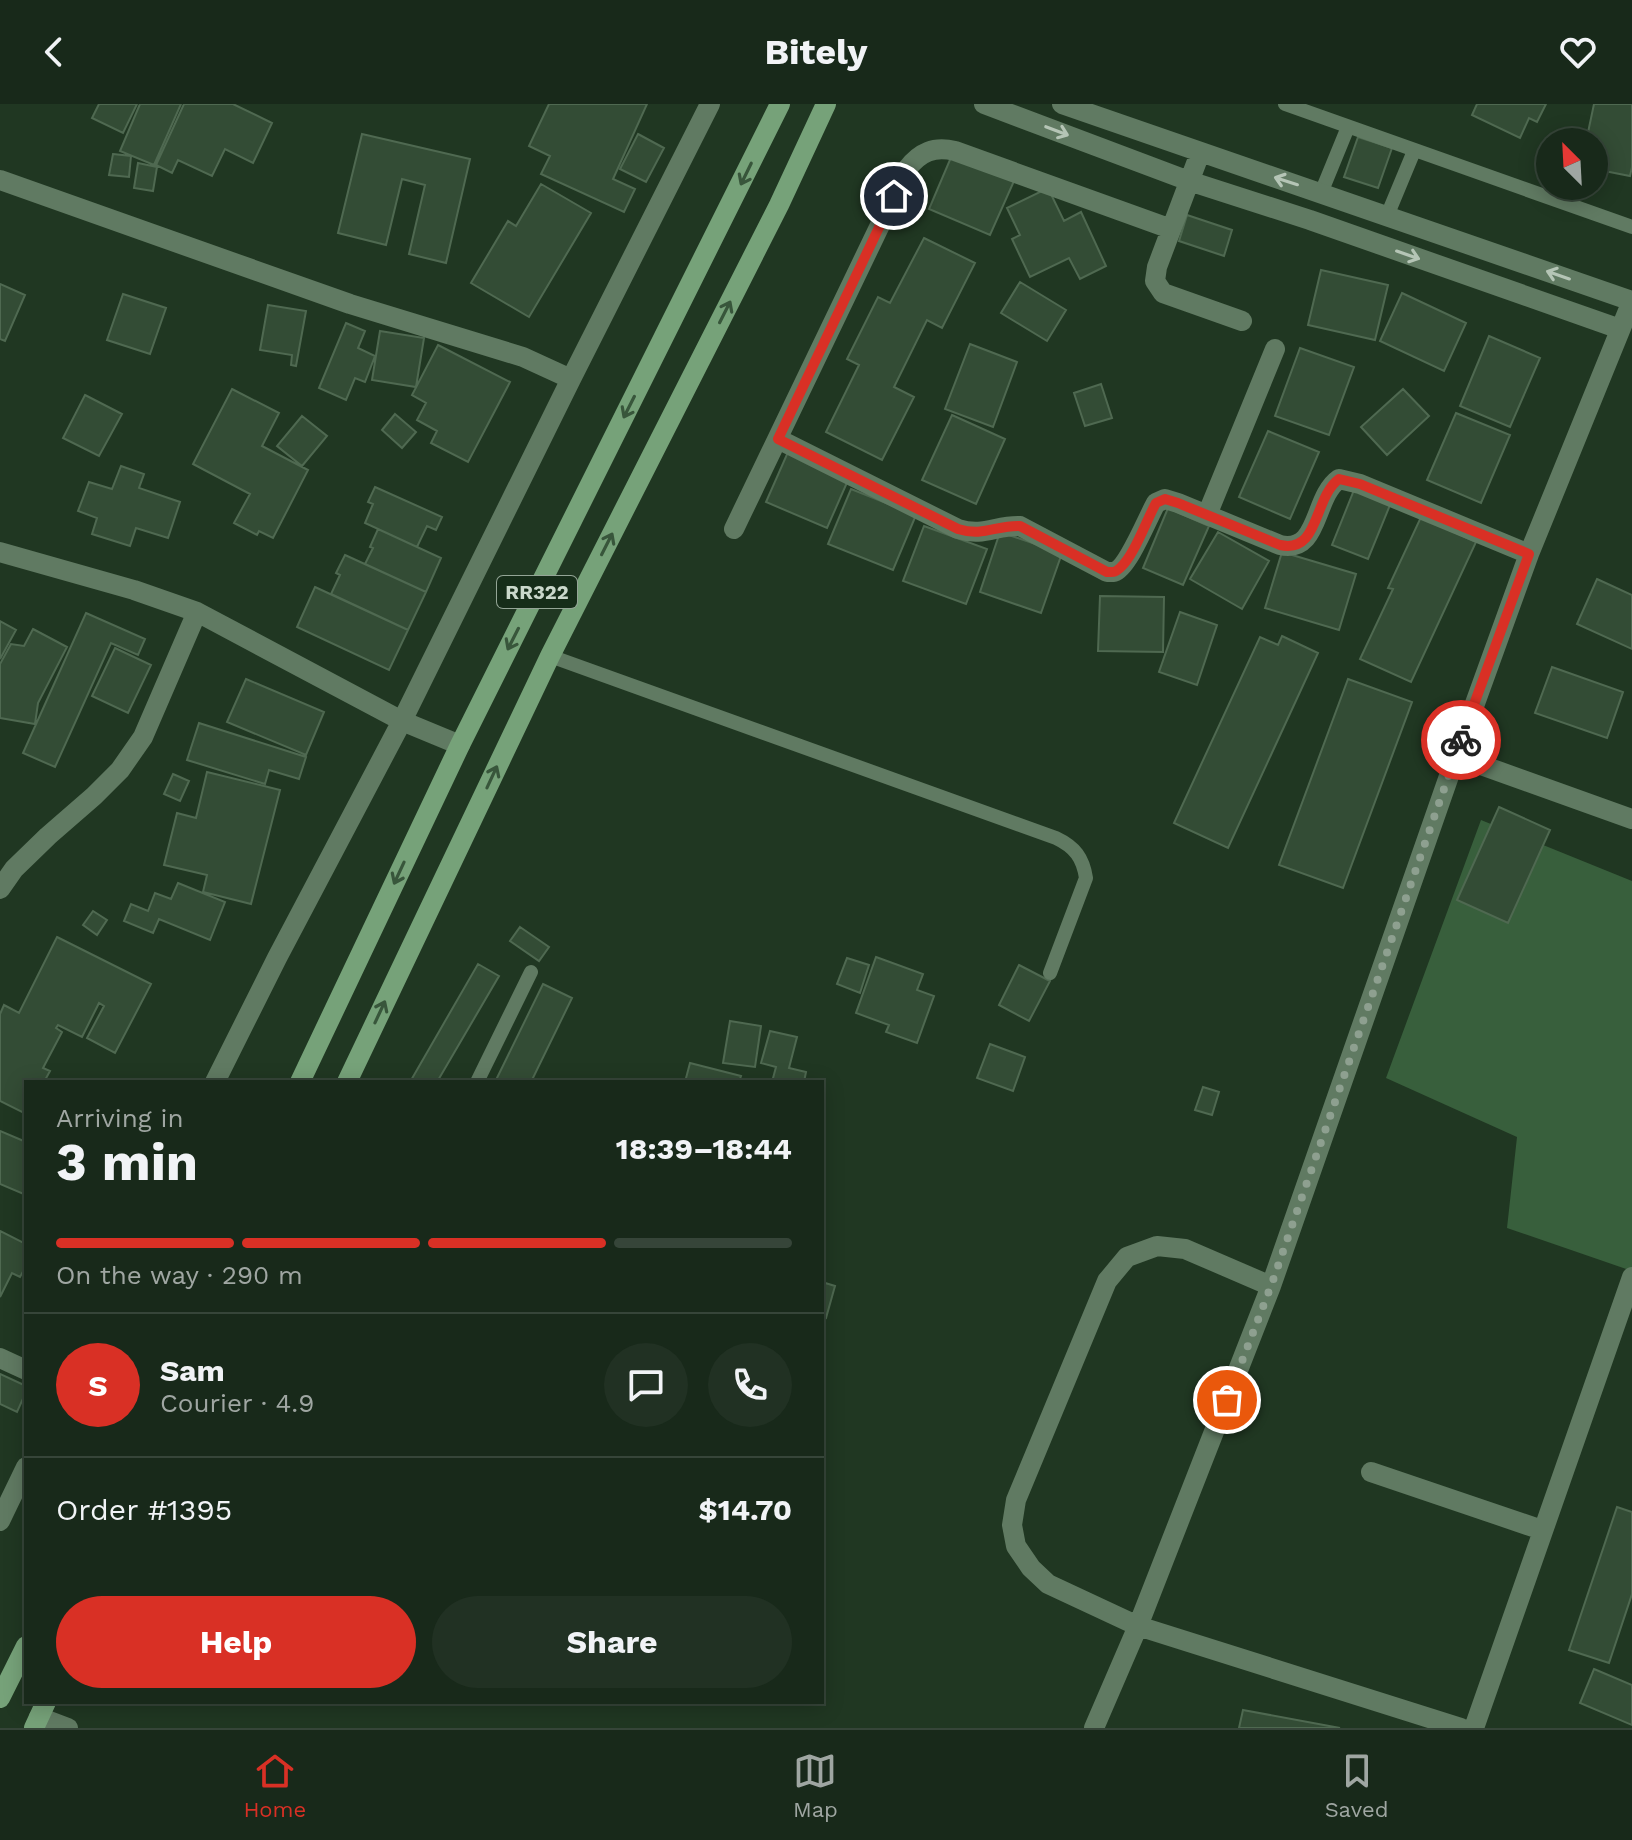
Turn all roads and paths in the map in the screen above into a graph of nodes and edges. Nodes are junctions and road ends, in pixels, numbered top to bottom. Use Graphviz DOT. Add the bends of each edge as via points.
graph roads {
  1 [pos="710,104"];
  2 [pos="780,104"];
  3 [pos="826,104"];
  4 [pos="984,104"];
  5 [pos="1062,104"];
  6 [pos="1285,104"];
  7 [pos="1348,127"];
  8 [pos="1414,151"];
  9 [pos="1200,153"];
  10 [pos="0,180"];
  11 [pos="1189,181"];
  12 [pos="1321,193"];
  13 [pos="1387,216"];
  14 [pos="1310,220"];
  15 [pos="1632,227"];
  16 [pos="1171,229"];
  17 [pos="1377,244"];
  18 [pos="1632,301"];
  19 [pos="1242,321"];
  20 [pos="1620,329"];
  21 [pos="1275,349"];
  22 [pos="571,379"];
  23 [pos="778,439"];
  24 [pos="1207,515"];
  25 [pos="734,529"];
  26 [pos="0,552"];
  27 [pos="1529,554"];
  28 [pos="197,612"];
  29 [pos="550,656"];
  30 [pos="402,721"];
  31 [pos="460,745"];
  32 [pos="1456,756"];
  33 [pos="1632,819"];
  34 [pos="0,889"];
  35 [pos="531,972"];
  36 [pos="1050,973"];
  37 [pos="216,1080"];
  38 [pos="301,1080"];
  39 [pos="348,1080"];
  40 [pos="478,1080"];
  41 [pos="1631,1282"];
  42 [pos="1271,1286"];
  43 [pos="0,1358"];
  44 [pos="24,1369"];
  45 [pos="24,1471"];
  46 [pos="1371,1472"];
  47 [pos="0,1521"];
  48 [pos="1542,1530"];
  49 [pos="1138,1626"];
  50 [pos="24,1650"];
  51 [pos="0,1698"];
  52 [pos="40,1716"];
  53 [pos="68,1728"];
  54 [pos="1094,1728"];
  55 [pos="1461,1728"];
  56 [pos="1474,1728"];
  1 -- 22 [label="street"];
  2 -- 31 [label="main road, RR322, one-way"];
  29 -- 3 [label="main road, RR322, one-way"];
  4 -- 11 [label="street, one-way"];
  5 -- 9 [label="street"];
  6 -- 7 [label="lane"];
  7 -- 8 [label="lane"];
  7 -- 12 [label="lane"];
  8 -- 13 [label="lane"];
  8 -- 15 [label="lane"];
  9 -- 11 [label="street"];
  12 -- 9 [label="street, one-way"];
  10 -- 22 [label="street" via="350,304 523,357"];
  11 -- 14 [label="street"];
  11 -- 16 [label="street"];
  12 -- 13 [label="street"];
  12 -- 14 [label="street"];
  13 -- 17 [label="street"];
  18 -- 13 [label="street, one-way"];
  14 -- 17 [label="street"];
  16 -- 19 [label="street" via="1155,274 1158,288"];
  16 -- 23 [label="street" via="955,151 943,148 922,154 907,169"];
  17 -- 20 [label="street, one-way"];
  18 -- 20 [label="street"];
  20 -- 27 [label="street"];
  21 -- 24 [label="street"];
  22 -- 30 [label="street"];
  23 -- 24 [label="street" via="958,529 971,533 1020,526 1107,572 1128,558 1156,503 1165,499"];
  23 -- 25 [label="street"];
  24 -- 27 [label="street" via="1290,547 1308,536 1327,491 1339,479"];
  26 -- 28 [label="street"];
  27 -- 32 [label="street"];
  28 -- 30 [label="street"];
  28 -- 34 [label="street" via="143,737 120,770 14,869"];
  29 -- 36 [label="lane" via="1069,844 1084,865 1086,878"];
  39 -- 29 [label="main road, RR322, one-way"];
  30 -- 31 [label="street"];
  30 -- 37 [label="street"];
  31 -- 38 [label="main road, RR322, one-way"];
  32 -- 33 [label="street"];
  32 -- 42 [label="street"];
  35 -- 40 [label="lane"];
  41 -- 48 [label="street"];
  42 -- 49 [label="street"];
  42 -- 49 [label="street" via="1185,1249 1157,1246 1127,1257 1107,1281 1016,1500 1016,1546 1031,1568 1048,1584"];
  43 -- 44 [label="street"];
  45 -- 47 [label="street"];
  46 -- 48 [label="street"];
  48 -- 56 [label="street"];
  49 -- 54 [label="street"];
  49 -- 55 [label="street"];
  50 -- 51 [label="main road"];
  52 -- 53 [label="street"];
}
